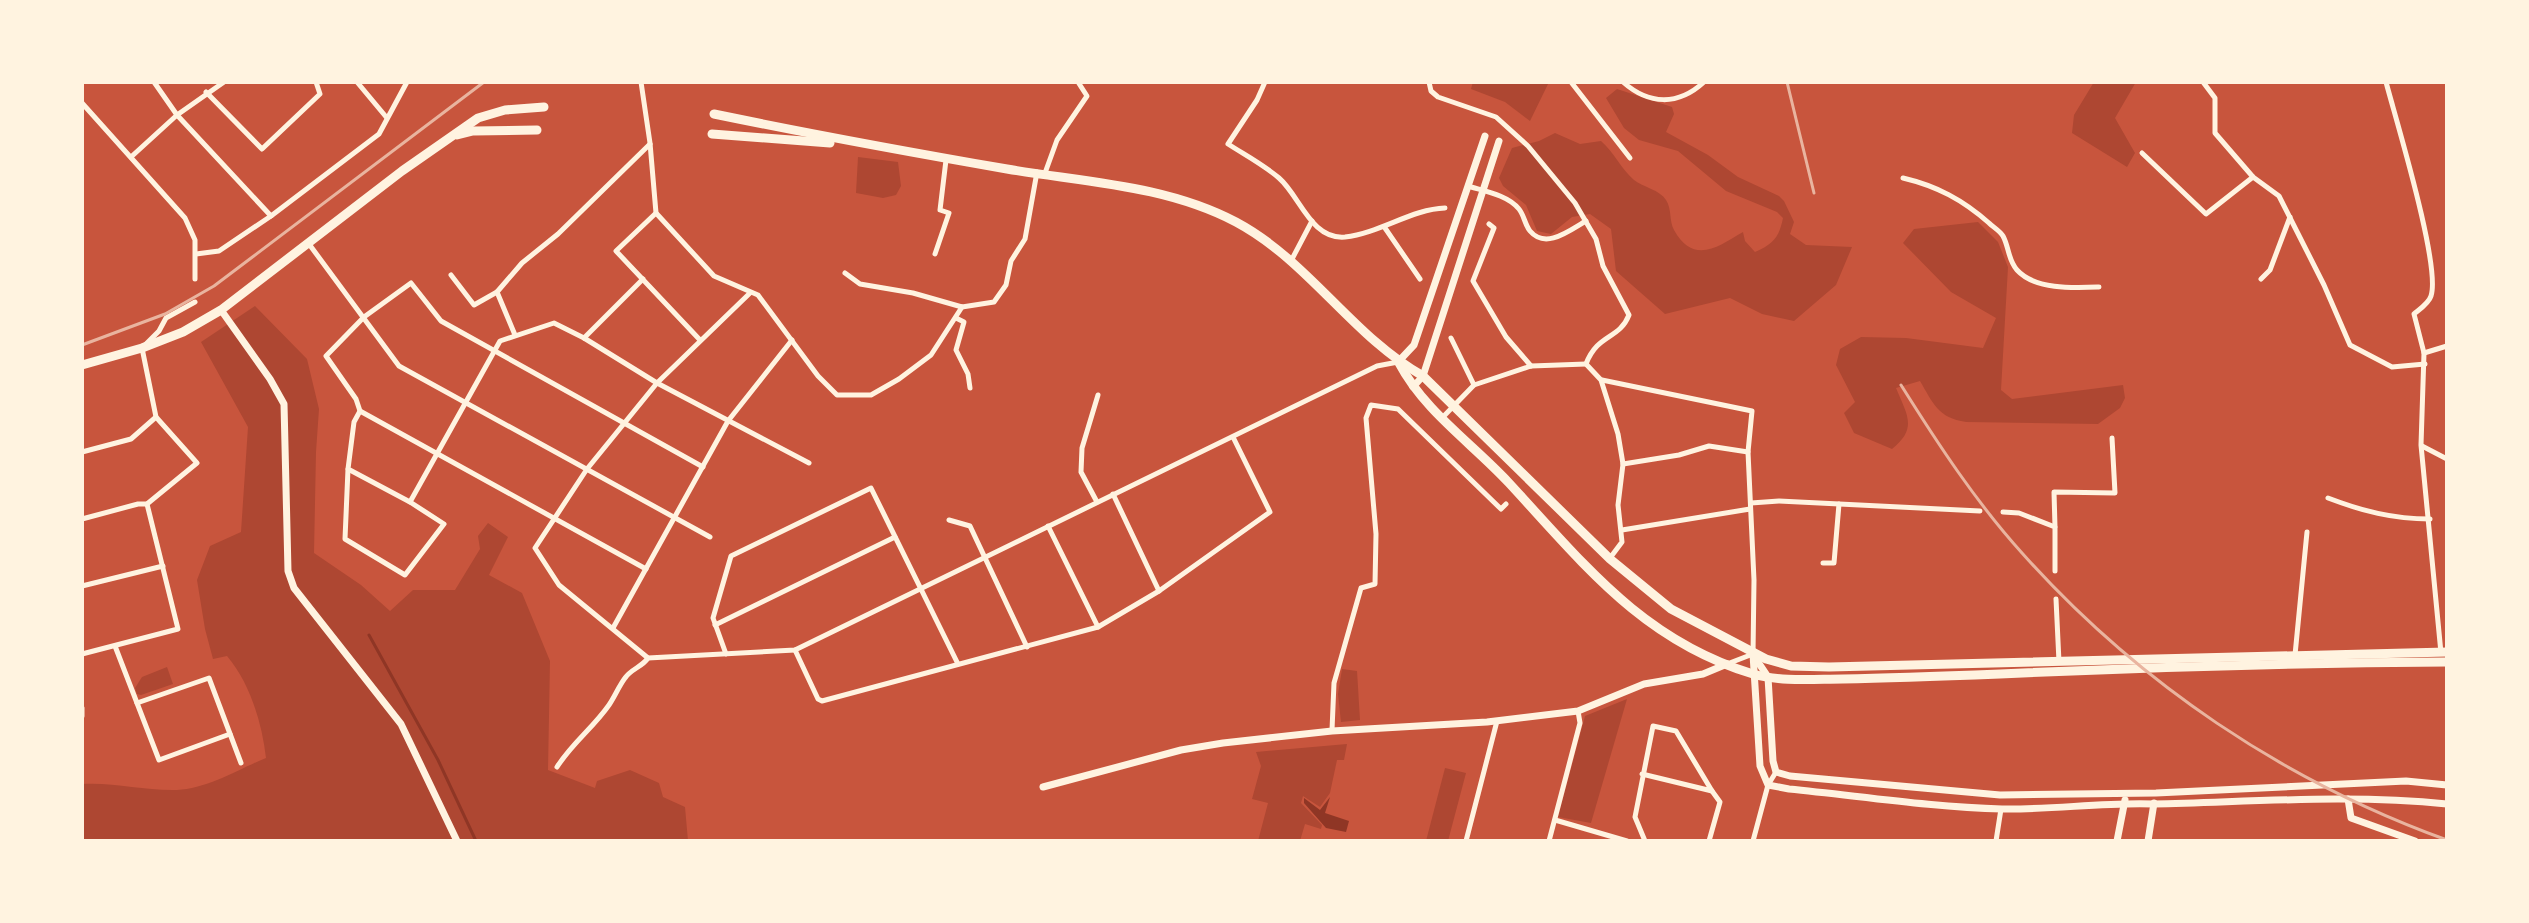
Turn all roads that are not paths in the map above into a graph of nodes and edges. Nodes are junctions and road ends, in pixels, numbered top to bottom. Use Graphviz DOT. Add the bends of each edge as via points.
graph roads {
  1 [pos="154,82"];
  2 [pos="224,82"];
  3 [pos="316,82"];
  4 [pos="357,82"];
  5 [pos="407,82"];
  6 [pos="641,82"];
  7 [pos="1078,82"];
  8 [pos="1265,82"];
  9 [pos="1429,82"];
  10 [pos="1571,82"];
  11 [pos="1623,82"];
  12 [pos="1704,82"];
  13 [pos="2203,82"];
  14 [pos="2386,82"];
  15 [pos="206,92"];
  16 [pos="82,103"];
  17 [pos="544,107"];
  18 [pos="714,114"];
  19 [pos="177,115"];
  20 [pos="387,119"];
  21 [pos="537,130"];
  22 [pos="712,134"];
  23 [pos="1485,136"];
  24 [pos="451,137"];
  25 [pos="1499,141"];
  26 [pos="650,143"];
  27 [pos="869,145"];
  28 [pos="2142,153"];
  29 [pos="131,157"];
  30 [pos="946,158"];
  31 [pos="1630,158"];
  32 [pos="1041,173"];
  33 [pos="2253,177"];
  34 [pos="1903,178"];
  35 [pos="1468,186"];
  36 [pos="1484,191"];
  37 [pos="1445,208"];
  38 [pos="656,213"];
  39 [pos="271,216"];
  40 [pos="2291,217"];
  41 [pos="1312,221"];
  42 [pos="1586,221"];
  43 [pos="1489,224"];
  44 [pos="1385,228"];
  45 [pos="308,243"];
  46 [pos="196,254"];
  47 [pos="935,254"];
  48 [pos="1291,261"];
  49 [pos="845,273"];
  50 [pos="451,275"];
  51 [pos="195,279"];
  52 [pos="643,279"];
  53 [pos="1420,279"];
  54 [pos="2261,279"];
  55 [pos="2099,287"];
  56 [pos="497,292"];
  57 [pos="750,293"];
  58 [pos="195,302"];
  59 [pos="962,307"];
  60 [pos="221,310"];
  61 [pos="364,317"];
  62 [pos="956,318"];
  63 [pos="515,335"];
  64 [pos="584,338"];
  65 [pos="1451,338"];
  66 [pos="700,340"];
  67 [pos="792,340"];
  68 [pos="2447,346"];
  69 [pos="142,348"];
  70 [pos="494,351"];
  71 [pos="2424,353"];
  72 [pos="1398,362"];
  73 [pos="1586,364"];
  74 [pos="2425,364"];
  75 [pos="82,365"];
  76 [pos="1531,366"];
  77 [pos="1423,376"];
  78 [pos="1601,380"];
  79 [pos="657,383"];
  80 [pos="1474,385"];
  81 [pos="1412,387"];
  82 [pos="970,388"];
  83 [pos="1098,395"];
  84 [pos="466,402"];
  85 [pos="1452,406"];
  86 [pos="360,411"];
  87 [pos="156,417"];
  88 [pos="1442,418"];
  89 [pos="728,421"];
  90 [pos="623,423"];
  91 [pos="1233,437"];
  92 [pos="2112,438"];
  93 [pos="2421,445"];
  94 [pos="82,452"];
  95 [pos="1748,452"];
  96 [pos="436,453"];
  97 [pos="2447,459"];
  98 [pos="809,463"];
  99 [pos="1623,464"];
  100 [pos="703,467"];
  101 [pos="348,469"];
  102 [pos="587,469"];
  103 [pos="1113,494"];
  104 [pos="2328,498"];
  105 [pos="410,502"];
  106 [pos="1097,502"];
  107 [pos="147,504"];
  108 [pos="1506,504"];
  109 [pos="1839,504"];
  110 [pos="1750,506"];
  111 [pos="1980,511"];
  112 [pos="2003,512"];
  113 [pos="82,519"];
  114 [pos="554,519"];
  115 [pos="674,519"];
  116 [pos="2430,519"];
  117 [pos="949,520"];
  118 [pos="1048,526"];
  119 [pos="2055,527"];
  120 [pos="1622,530"];
  121 [pos="2307,532"];
  122 [pos="710,537"];
  123 [pos="895,537"];
  124 [pos="985,556"];
  125 [pos="1610,559"];
  126 [pos="1823,563"];
  127 [pos="163,566"];
  128 [pos="646,569"];
  129 [pos="2055,571"];
  130 [pos="82,586"];
  131 [pos="919,588"];
  132 [pos="1159,591"];
  133 [pos="2056,599"];
  134 [pos="715,625"];
  135 [pos="1098,627"];
  136 [pos="613,628"];
  137 [pos="115,646"];
  138 [pos="1027,647"];
  139 [pos="795,650"];
  140 [pos="82,654"];
  141 [pos="727,654"];
  142 [pos="1753,654"];
  143 [pos="2295,655"];
  144 [pos="2444,657"];
  145 [pos="648,658"];
  146 [pos="958,664"];
  147 [pos="1727,664"];
  148 [pos="2060,666"];
  149 [pos="1754,674"];
  150 [pos="1768,677"];
  151 [pos="137,703"];
  152 [pos="82,708"];
  153 [pos="1578,711"];
  154 [pos="82,716"];
  155 [pos="1497,721"];
  156 [pos="1332,731"];
  157 [pos="230,734"];
  158 [pos="241,763"];
  159 [pos="557,767"];
  160 [pos="1776,772"];
  161 [pos="1642,774"];
  162 [pos="1768,785"];
  163 [pos="2447,785"];
  164 [pos="1043,787"];
  165 [pos="1712,791"];
  166 [pos="2156,793"];
  167 [pos="2126,794"];
  168 [pos="2348,799"];
  169 [pos="2124,803"];
  170 [pos="2154,804"];
  171 [pos="2447,804"];
  172 [pos="2001,809"];
  173 [pos="1555,820"];
  174 [pos="457,841"];
  175 [pos="1466,841"];
  176 [pos="1549,841"];
  177 [pos="1627,841"];
  178 [pos="1645,841"];
  179 [pos="1709,841"];
  180 [pos="1753,841"];
  181 [pos="1996,841"];
  182 [pos="2117,841"];
  183 [pos="2148,841"];
  184 [pos="2415,841"];
  1 -- 19 [label="street"];
  2 -- 15 [label="street"];
  3 -- 15 [label="street" via="320,94 262,149"];
  4 -- 20 [label="street"];
  5 -- 20 [label="street"];
  6 -- 26 [label="street"];
  7 -- 32 [label="street" via="1087,96"];
  8 -- 41 [label="street" via="1228,144 1281,179"];
  9 -- 42 [label="street" via="1438,97 1487,112 1512,129"];
  10 -- 31 [label="street"];
  11 -- 12 [label="street" via="1634,92 1661,100 1685,98"];
  13 -- 33 [label="street" via="2215,98 2215,133"];
  14 -- 71 [label="street" via="2414,182 2433,280 2431,299 2414,314"];
  15 -- 19 [label="street"];
  16 -- 29 [label="street"];
  17 -- 24 [label="highway" via="478,118"];
  18 -- 27 [label="highway"];
  19 -- 29 [label="street"];
  19 -- 39 [label="street"];
  20 -- 39 [label="street" via="379,134"];
  21 -- 24 [label="highway" via="473,131"];
  22 -- 27 [label="highway"];
  23 -- 35 [label="street"];
  24 -- 45 [label="highway"];
  25 -- 36 [label="street"];
  26 -- 38 [label="street"];
  26 -- 56 [label="street"];
  27 -- 30 [label="highway"];
  28 -- 33 [label="street" via="2206,214"];
  29 -- 46 [label="street" via="185,218"];
  30 -- 32 [label="highway"];
  30 -- 47 [label="street" via="940,210 949,213"];
  32 -- 48 [label="highway" via="1153,192 1207,208 1267,241"];
  32 -- 59 [label="street" via="1025,239 1011,261 1001,294 994,302"];
  33 -- 40 [label="street" via="2279,196"];
  34 -- 55 [label="street" via="1927,184 1973,209 2002,235 2017,270 2030,280 2069,288"];
  35 -- 36 [label="street"];
  35 -- 72 [label="street" via="1414,345"];
  36 -- 42 [label="street" via="1510,201 1541,238 1553,240"];
  36 -- 77 [label="street"];
  37 -- 44 [label="street"];
  38 -- 52 [label="street" via="616,251"];
  38 -- 57 [label="street" via="714,276"];
  39 -- 46 [label="street" via="219,251"];
  40 -- 54 [label="street" via="2270,270"];
  40 -- 74 [label="street" via="2350,345 2392,367"];
  41 -- 44 [label="street" via="1342,237"];
  41 -- 48 [label="street"];
  42 -- 73 [label="street" via="1629,315 1624,327 1598,342"];
  43 -- 76 [label="street" via="1494,228 1473,281 1506,337"];
  44 -- 53 [label="street"];
  45 -- 60 [label="highway"];
  45 -- 61 [label="street"];
  46 -- 51 [label="street"];
  48 -- 72 [label="highway"];
  49 -- 59 [label="street" via="860,284"];
  50 -- 56 [label="street" via="474,305"];
  52 -- 64 [label="street"];
  52 -- 66 [label="street"];
  56 -- 63 [label="street"];
  57 -- 66 [label="street"];
  57 -- 67 [label="street" via="758,295"];
  58 -- 69 [label="street" via="166,318"];
  59 -- 62 [label="street"];
  60 -- 69 [label="highway"];
  60 -- 174 [label="street" via="284,404 288,571 294,588 401,724"];
  61 -- 70 [label="street" via="411,283 441,321"];
  61 -- 84 [label="street" via="399,366"];
  61 -- 86 [label="street" via="326,356"];
  62 -- 67 [label="street" via="931,355 871,395 837,395"];
  62 -- 82 [label="street" via="964,322 956,350"];
  63 -- 64 [label="street" via="554,323"];
  63 -- 70 [label="street" via="500,341"];
  64 -- 79 [label="street"];
  65 -- 80 [label="street"];
  66 -- 79 [label="street"];
  67 -- 89 [label="street"];
  68 -- 71 [label="street"];
  69 -- 75 [label="highway"];
  69 -- 87 [label="street"];
  70 -- 84 [label="street"];
  70 -- 90 [label="street"];
  71 -- 74 [label="street"];
  72 -- 77 [label="highway"];
  72 -- 81 [label="highway"];
  72 -- 91 [label="street" via="1377,366"];
  73 -- 76 [label="street"];
  73 -- 78 [label="street"];
  74 -- 93 [label="street"];
  76 -- 80 [label="street"];
  77 -- 81 [label="street"];
  77 -- 85 [label="highway"];
  78 -- 95 [label="street" via="1752,411"];
  78 -- 99 [label="street"];
  79 -- 89 [label="street"];
  79 -- 90 [label="street"];
  80 -- 85 [label="street"];
  81 -- 88 [label="highway"];
  83 -- 106 [label="street" via="1082,448 1081,472"];
  84 -- 96 [label="street"];
  84 -- 102 [label="street"];
  85 -- 88 [label="street"];
  85 -- 125 [label="highway"];
  86 -- 96 [label="street"];
  86 -- 101 [label="street"];
  87 -- 94 [label="street" via="131,439"];
  87 -- 107 [label="street" via="197,463"];
  88 -- 147 [label="highway" via="1622,602 1675,639"];
  89 -- 98 [label="street"];
  89 -- 100 [label="street"];
  90 -- 100 [label="street"];
  90 -- 102 [label="street"];
  91 -- 103 [label="street"];
  91 -- 132 [label="street" via="1270,512"];
  92 -- 119 [label="street" via="2115,493 2054,492"];
  93 -- 97 [label="street"];
  93 -- 116 [label="street"];
  95 -- 99 [label="street" via="1709,446"];
  95 -- 110 [label="street"];
  96 -- 105 [label="street"];
  96 -- 114 [label="street"];
  99 -- 120 [label="street" via="1618,505"];
  100 -- 115 [label="street"];
  101 -- 105 [label="street"];
  101 -- 105 [label="street" via="345,539 405,575 444,524"];
  102 -- 114 [label="street"];
  102 -- 115 [label="street"];
  103 -- 106 [label="street"];
  103 -- 132 [label="street"];
  104 -- 116 [label="street" via="2365,512"];
  106 -- 118 [label="street"];
  107 -- 113 [label="street"];
  107 -- 127 [label="street"];
  108 -- 156 [label="street" via="1501,509 1398,409 1371,405 1366,418 1375,584 1361,588 1357,601 1334,683"];
  109 -- 110 [label="street" via="1779,501"];
  109 -- 111 [label="street"];
  109 -- 126 [label="street" via="1834,563"];
  110 -- 120 [label="street"];
  110 -- 142 [label="street"];
  112 -- 119 [label="street"];
  114 -- 128 [label="street"];
  114 -- 136 [label="street" via="535,548 559,585"];
  115 -- 122 [label="street"];
  115 -- 128 [label="street"];
  116 -- 144 [label="street"];
  117 -- 124 [label="street" via="970,526"];
  118 -- 124 [label="street"];
  118 -- 135 [label="street"];
  119 -- 129 [label="street"];
  120 -- 125 [label="street" via="1622,542"];
  121 -- 143 [label="street"];
  123 -- 131 [label="street"];
  123 -- 134 [label="street"];
  123 -- 134 [label="street" via="871,488 857,494 731,556"];
  124 -- 131 [label="street"];
  124 -- 138 [label="street"];
  125 -- 142 [label="highway" via="1671,609"];
  127 -- 130 [label="street"];
  127 -- 137 [label="street" via="178,629"];
  128 -- 136 [label="street"];
  131 -- 139 [label="street"];
  131 -- 146 [label="street"];
  132 -- 135 [label="street"];
  133 -- 148 [label="street"];
  134 -- 141 [label="street"];
  135 -- 138 [label="street"];
  136 -- 145 [label="street"];
  137 -- 140 [label="street"];
  137 -- 151 [label="street"];
  138 -- 146 [label="street"];
  139 -- 141 [label="street"];
  139 -- 146 [label="street" via="822,701"];
  141 -- 145 [label="street"];
  142 -- 147 [label="street"];
  142 -- 148 [label="highway" via="1791,666"];
  142 -- 149 [label="street"];
  142 -- 150 [label="street"];
  143 -- 144 [label="highway"];
  143 -- 148 [label="highway"];
  144 -- 148 [label="highway"];
  145 -- 159 [label="street" via="627,674"];
  147 -- 149 [label="highway"];
  147 -- 153 [label="street" via="1703,674 1644,684"];
  148 -- 150 [label="highway" via="1906,678"];
  149 -- 150 [label="highway"];
  149 -- 162 [label="street" via="1760,766"];
  150 -- 160 [label="street"];
  151 -- 157 [label="street" via="209,678"];
  151 -- 157 [label="street" via="159,760"];
  152 -- 154 [label="street"];
  153 -- 155 [label="street"];
  153 -- 173 [label="street" via="1580,723"];
  155 -- 156 [label="street"];
  155 -- 175 [label="street"];
  156 -- 164 [label="street" via="1181,750"];
  157 -- 158 [label="street"];
  160 -- 162 [label="street"];
  160 -- 167 [label="street" via="2000,795"];
  161 -- 165 [label="street"];
  161 -- 165 [label="street" via="1653,726 1676,731"];
  161 -- 178 [label="street" via="1635,817"];
  162 -- 172 [label="street"];
  162 -- 180 [label="street"];
  163 -- 166 [label="street" via="2406,781"];
  165 -- 179 [label="street" via="1720,802"];
  166 -- 167 [label="street"];
  166 -- 170 [label="street"];
  167 -- 169 [label="street"];
  168 -- 170 [label="street"];
  168 -- 171 [label="street"];
  168 -- 184 [label="street" via="2351,818"];
  169 -- 170 [label="street"];
  169 -- 172 [label="street"];
  169 -- 182 [label="street"];
  170 -- 183 [label="street"];
  172 -- 181 [label="street"];
  173 -- 176 [label="street"];
  173 -- 177 [label="street"];
}
